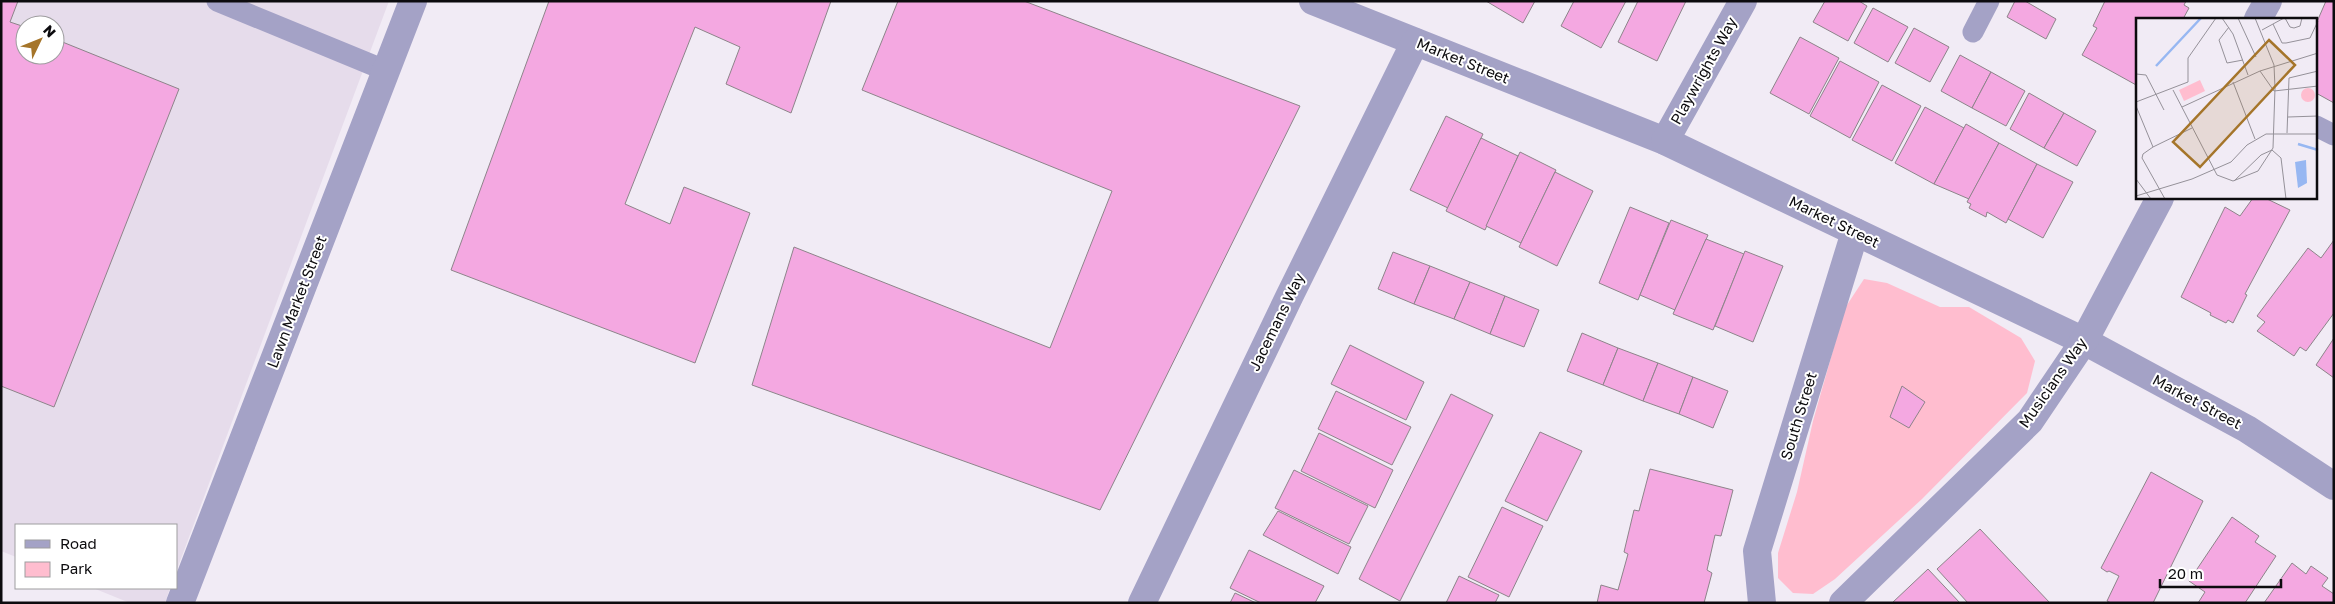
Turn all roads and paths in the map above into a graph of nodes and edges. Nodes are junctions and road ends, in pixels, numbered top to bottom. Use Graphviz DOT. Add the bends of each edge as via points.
graph roads {
  1 [pos="217,1"];
  2 [pos="413,1"];
  3 [pos="1313,1"];
  4 [pos="1743,1"];
  5 [pos="1989,1"];
  6 [pos="2268,1"];
  7 [pos="2259,18"];
  8 [pos="1973,32"];
  9 [pos="1416,42"];
  10 [pos="387,71"];
  11 [pos="2318,127"];
  12 [pos="2334,135"];
  13 [pos="1665,141"];
  14 [pos="2159,199"];
  15 [pos="1855,232"];
  16 [pos="2084,341"];
  17 [pos="2334,486"];
  18 [pos="180,603"];
  19 [pos="1142,603"];
  20 [pos="1762,603"];
  21 [pos="1842,603"];
  1 -- 10 [label="lane"];
  2 -- 10 [label="street, Lawn Market Street"];
  3 -- 9 [label="street, Market Street"];
  4 -- 13 [label="street, Playwrights Way"];
  5 -- 8 [label="lane"];
  6 -- 7 [label="street"];
  9 -- 13 [label="street, Market Street"];
  9 -- 19 [label="street, Jacemans Way"];
  10 -- 18 [label="street, Lawn Market Street"];
  11 -- 12 [label="lane"];
  13 -- 15 [label="street, Market Street"];
  14 -- 16 [label="street, Musicians Way"];
  15 -- 16 [label="street, Market Street"];
  15 -- 20 [label="street, South Street" via="1757,551"];
  16 -- 17 [label="street, Market Street" via="2247,429"];
  16 -- 21 [label="street, Musicians Way" via="2030,421"];
}
